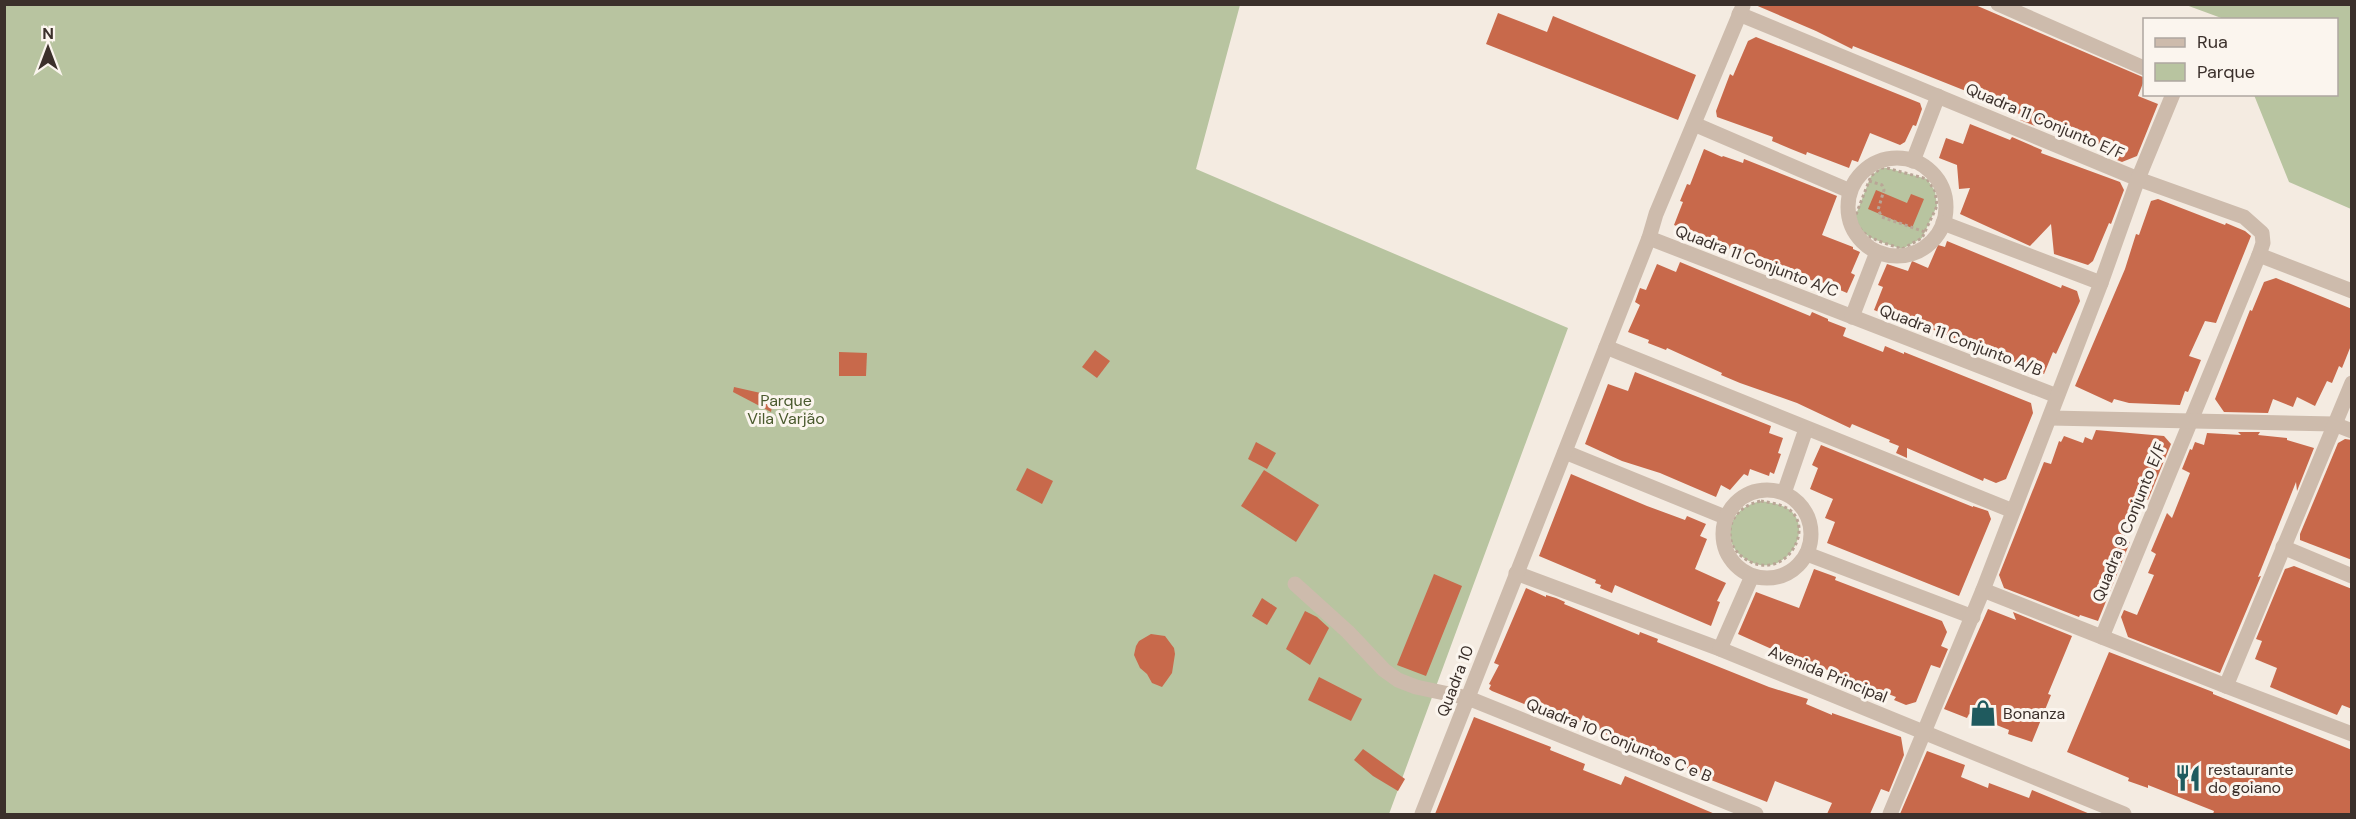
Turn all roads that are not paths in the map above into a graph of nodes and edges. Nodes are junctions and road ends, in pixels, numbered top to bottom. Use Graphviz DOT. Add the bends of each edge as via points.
graph roads {
  1 [pos="1998,4"];
  2 [pos="1741,9"];
  3 [pos="2143,67"];
  4 [pos="1938,96"];
  5 [pos="2172,96"];
  6 [pos="1694,123"];
  7 [pos="1913,161"];
  8 [pos="2138,179"];
  9 [pos="1850,191"];
  10 [pos="1943,223"];
  11 [pos="1649,238"];
  12 [pos="1876,252"];
  13 [pos="2259,255"];
  14 [pos="2101,284"];
  15 [pos="2352,291"];
  16 [pos="1852,317"];
  17 [pos="1605,347"];
  18 [pos="2352,383"];
  19 [pos="2057,396"];
  20 [pos="2050,418"];
  21 [pos="2190,420"];
  22 [pos="2334,424"];
  23 [pos="1806,429"];
  24 [pos="2352,431"];
  25 [pos="1565,452"];
  26 [pos="1784,493"];
  27 [pos="2013,511"];
  28 [pos="1725,518"];
  29 [pos="2283,547"];
  30 [pos="1806,554"];
  31 [pos="1516,573"];
  32 [pos="1752,576"];
  33 [pos="2352,576"];
  34 [pos="1295,584"];
  35 [pos="1983,590"];
  36 [pos="1973,617"];
  37 [pos="2102,637"];
  38 [pos="1720,650"];
  39 [pos="2226,686"];
  40 [pos="1468,698"];
  41 [pos="1923,732"];
  42 [pos="2352,734"];
  43 [pos="1424,808"];
  44 [pos="1756,814"];
  45 [pos="1890,814"];
  46 [pos="2124,814"];
  1 -- 3 [label="street"];
  2 -- 4 [label="street, Quadra 11 Conjunto E/F"];
  2 -- 6 [label="street, Quadra 10"];
  4 -- 7 [label="street"];
  4 -- 8 [label="street, Quadra 11 Conjunto E/F"];
  5 -- 8 [label="street"];
  6 -- 9 [label="street"];
  6 -- 11 [label="street, Quadra 10"];
  7 -- 9 [label="street" via="1894,158 1875,163 1860,174"];
  7 -- 10 [label="street" via="1930,171 1941,186 1946,204"];
  8 -- 13 [label="street, Quadra 11 Conjunto E/F" via="2244,217 2262,233"];
  8 -- 14 [label="street"];
  9 -- 12 [label="street" via="1847,215 1857,237"];
  10 -- 12 [label="street" via="1933,240 1917,252 1897,256"];
  10 -- 14 [label="street"];
  11 -- 16 [label="street, Quadra 11 Conjunto A/C"];
  11 -- 17 [label="street, Quadra 10"];
  12 -- 16 [label="street"];
  13 -- 15 [label="street"];
  13 -- 21 [label="street, Quadra 9 Conjunto E/F"];
  14 -- 19 [label="street"];
  16 -- 19 [label="street, Quadra 11 Conjunto A/B"];
  17 -- 23 [label="street"];
  17 -- 25 [label="street, Quadra 10"];
  18 -- 22 [label="street"];
  19 -- 20 [label="street"];
  20 -- 21 [label="street"];
  20 -- 27 [label="street"];
  21 -- 22 [label="street"];
  21 -- 37 [label="street, Quadra 9 Conjunto E/F"];
  22 -- 24 [label="street"];
  22 -- 29 [label="street"];
  23 -- 26 [label="street"];
  23 -- 27 [label="street"];
  25 -- 28 [label="street"];
  25 -- 31 [label="street, Quadra 10"];
  26 -- 28 [label="street" via="1761,490 1739,499"];
  26 -- 30 [label="street" via="1799,503 1809,518 1811,536"];
  27 -- 35 [label="street"];
  28 -- 32 [label="street" via="1722,541 1732,562"];
  29 -- 33 [label="street"];
  29 -- 39 [label="street"];
  30 -- 32 [label="street" via="1793,570 1773,578"];
  30 -- 36 [label="street"];
  31 -- 38 [label="street, Avenida Principal"];
  31 -- 40 [label="street, Quadra 10"];
  32 -- 38 [label="street"];
  34 -- 40 [label="street, Quadra 10 Conjuntos C e B" via="1398,680"];
  35 -- 36 [label="street"];
  35 -- 37 [label="street"];
  36 -- 41 [label="street"];
  37 -- 39 [label="street"];
  38 -- 41 [label="street, Avenida Principal"];
  39 -- 42 [label="street"];
  40 -- 43 [label="street, Quadra 10"];
  40 -- 44 [label="street, Quadra 10 Conjuntos C e B"];
  41 -- 45 [label="street"];
  41 -- 46 [label="street, Avenida Principal"];
}
